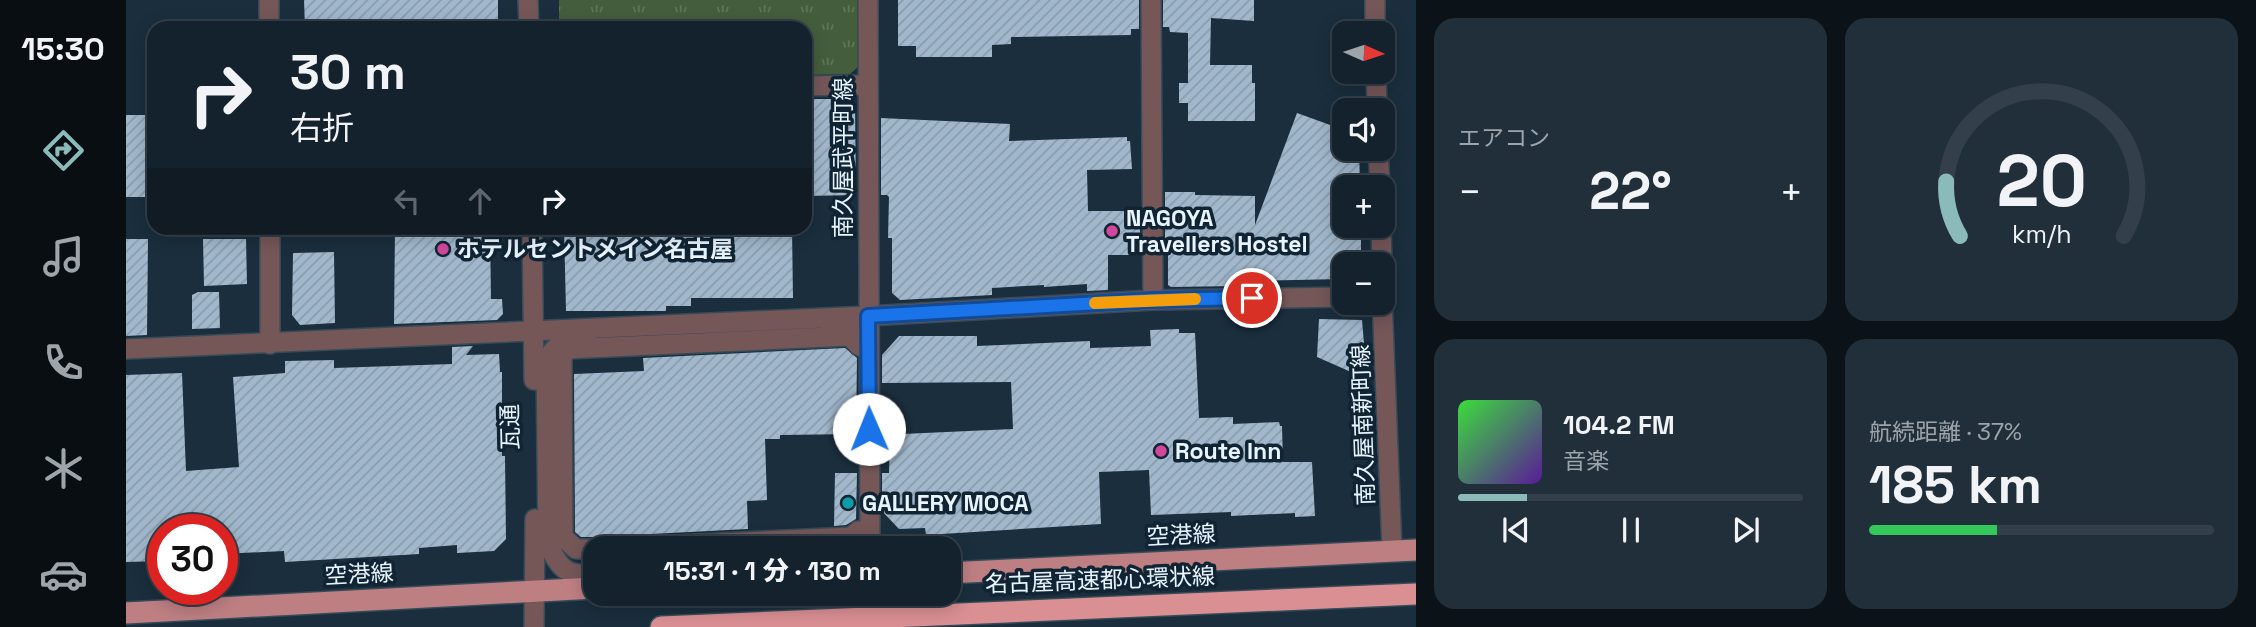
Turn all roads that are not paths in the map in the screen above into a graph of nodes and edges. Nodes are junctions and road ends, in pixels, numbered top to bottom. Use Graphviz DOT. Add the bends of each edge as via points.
graph roads {
  1 [pos="269,0"];
  2 [pos="528,0"];
  3 [pos="869,0"];
  4 [pos="1151,0"];
  5 [pos="1375,0"];
  6 [pos="269,21"];
  7 [pos="529,21"];
  8 [pos="1376,21"];
  9 [pos="868,85"];
  10 [pos="812,86"];
  11 [pos="270,235"];
  12 [pos="532,235"];
  13 [pos="1332,297"];
  14 [pos="1153,300"];
  15 [pos="1383,315"];
  16 [pos="868,316"];
  17 [pos="534,330"];
  18 [pos="270,344"];
  19 [pos="126,349"];
  20 [pos="870,536"];
  21 [pos="583,549"];
  22 [pos="1416,550"];
  23 [pos="1392,551"];
  24 [pos="961,572"];
  25 [pos="583,576"];
  26 [pos="583,589"];
  27 [pos="535,591"];
  28 [pos="1416,594"];
  29 [pos="126,613"];
  30 [pos="534,627"];
  31 [pos="661,627"];
  1 -- 6 [label="street"];
  2 -- 7 [label="street"];
  3 -- 9 [label="street, 南久屋武平町線"];
  4 -- 14 [label="street"];
  5 -- 8 [label="street"];
  9 -- 10 [label="street"];
  9 -- 16 [label="street, 南久屋武平町線"];
  11 -- 18 [label="street"];
  12 -- 17 [label="street, 瓦通"];
  13 -- 14 [label="street"];
  14 -- 16 [label="street"];
  15 -- 23 [label="street, 南久屋南新町線"];
  16 -- 17 [label="street"];
  16 -- 20 [label="street, 南久屋武平町線"];
  17 -- 18 [label="street"];
  17 -- 27 [label="street, 瓦通"];
  18 -- 19 [label="street"];
  21 -- 25 [label="street" via="576,549 564,537 562,358 567,349 850,336 859,346 860,332 856,328 568,340 555,348 546,362 548,542 561,565"];
  22 -- 23 [label="main road, 空港線"];
  23 -- 24 [label="main road, 空港線"];
  26 -- 27 [label="main road, 空港線"];
  27 -- 29 [label="main road, 空港線"];
  27 -- 30 [label="street, 瓦通"];
  28 -- 31 [label="highway, 名古屋高速都心環状線"];
}
